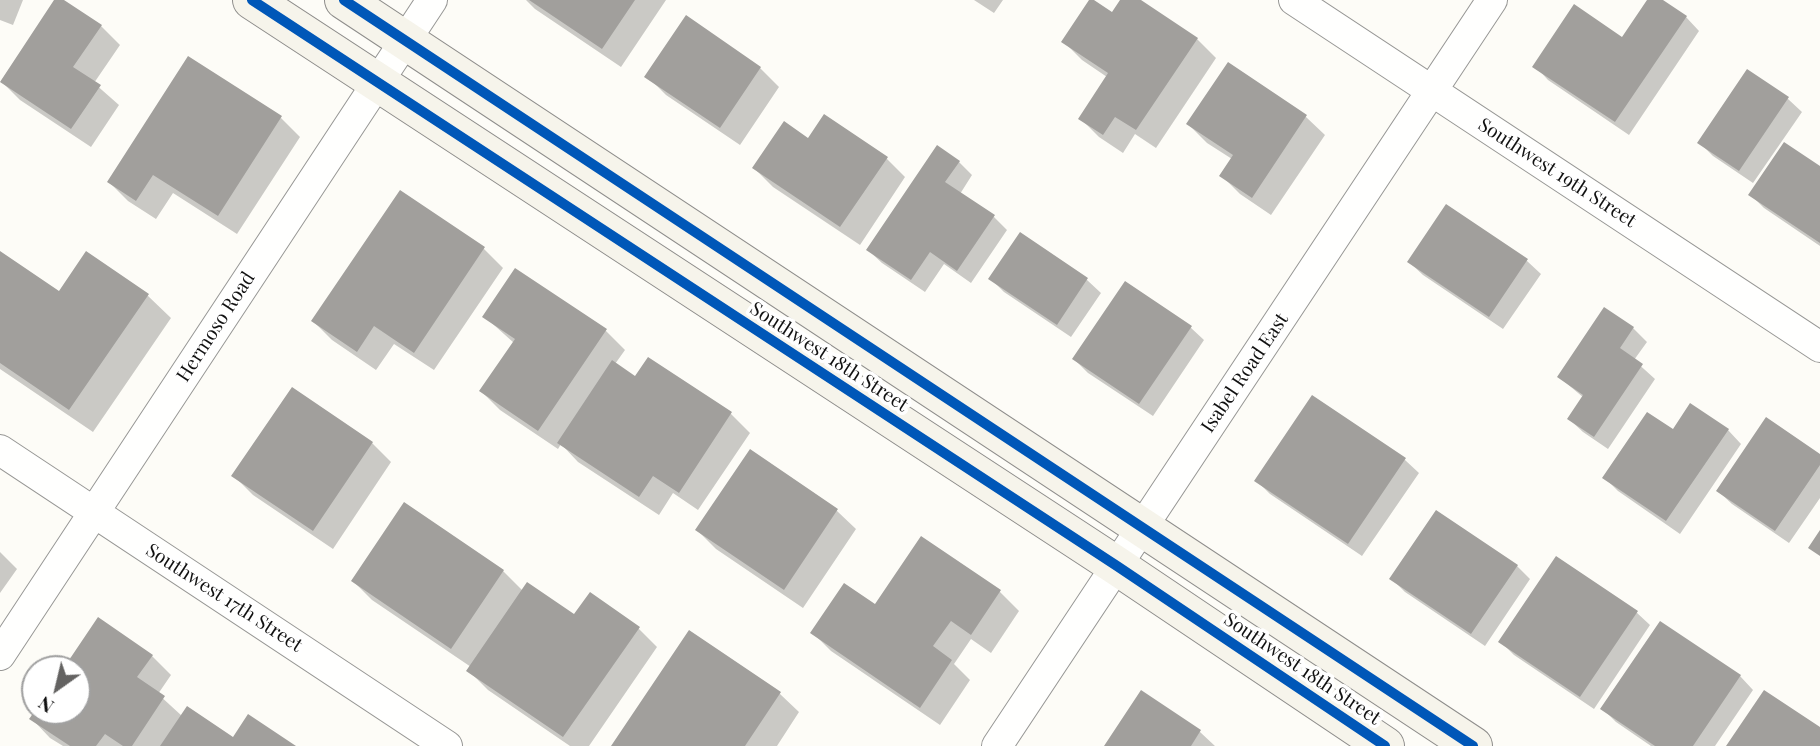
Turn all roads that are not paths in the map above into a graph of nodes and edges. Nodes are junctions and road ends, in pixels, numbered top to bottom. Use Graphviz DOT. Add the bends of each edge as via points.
graph roads {
  1 [pos="251,0"];
  2 [pos="344,0"];
  3 [pos="432,0"];
  4 [pos="1294,0"];
  5 [pos="1492,0"];
  6 [pos="404,40"];
  7 [pos="377,83"];
  8 [pos="1432,90"];
  9 [pos="1820,347"];
  10 [pos="0,450"];
  11 [pos="94,513"];
  12 [pos="1142,527"];
  13 [pos="1117,566"];
  14 [pos="0,655"];
  15 [pos="447,746"];
  16 [pos="997,746"];
  17 [pos="1385,746"];
  18 [pos="1473,746"];
  1 -- 7 [label="main road, Southwest 18th Street"];
  2 -- 6 [label="main road, Southwest 18th Street"];
  3 -- 6 [label="street, Hermoso Road"];
  4 -- 8 [label="street, Southwest 19th Street"];
  5 -- 8 [label="street, Isabel Road East"];
  6 -- 7 [label="street, Hermoso Road"];
  6 -- 12 [label="main road, Southwest 18th Street"];
  7 -- 11 [label="street, Hermoso Road"];
  7 -- 13 [label="main road, Southwest 18th Street"];
  8 -- 9 [label="street, Southwest 19th Street"];
  8 -- 12 [label="street, Isabel Road East"];
  10 -- 11 [label="street, Southwest 17th Street"];
  11 -- 14 [label="street, Hermoso Road"];
  11 -- 15 [label="street, Southwest 17th Street"];
  12 -- 13 [label="street, Isabel Road East"];
  12 -- 18 [label="main road, Southwest 18th Street"];
  13 -- 16 [label="street, Isabel Road East"];
  13 -- 17 [label="main road, Southwest 18th Street"];
}
